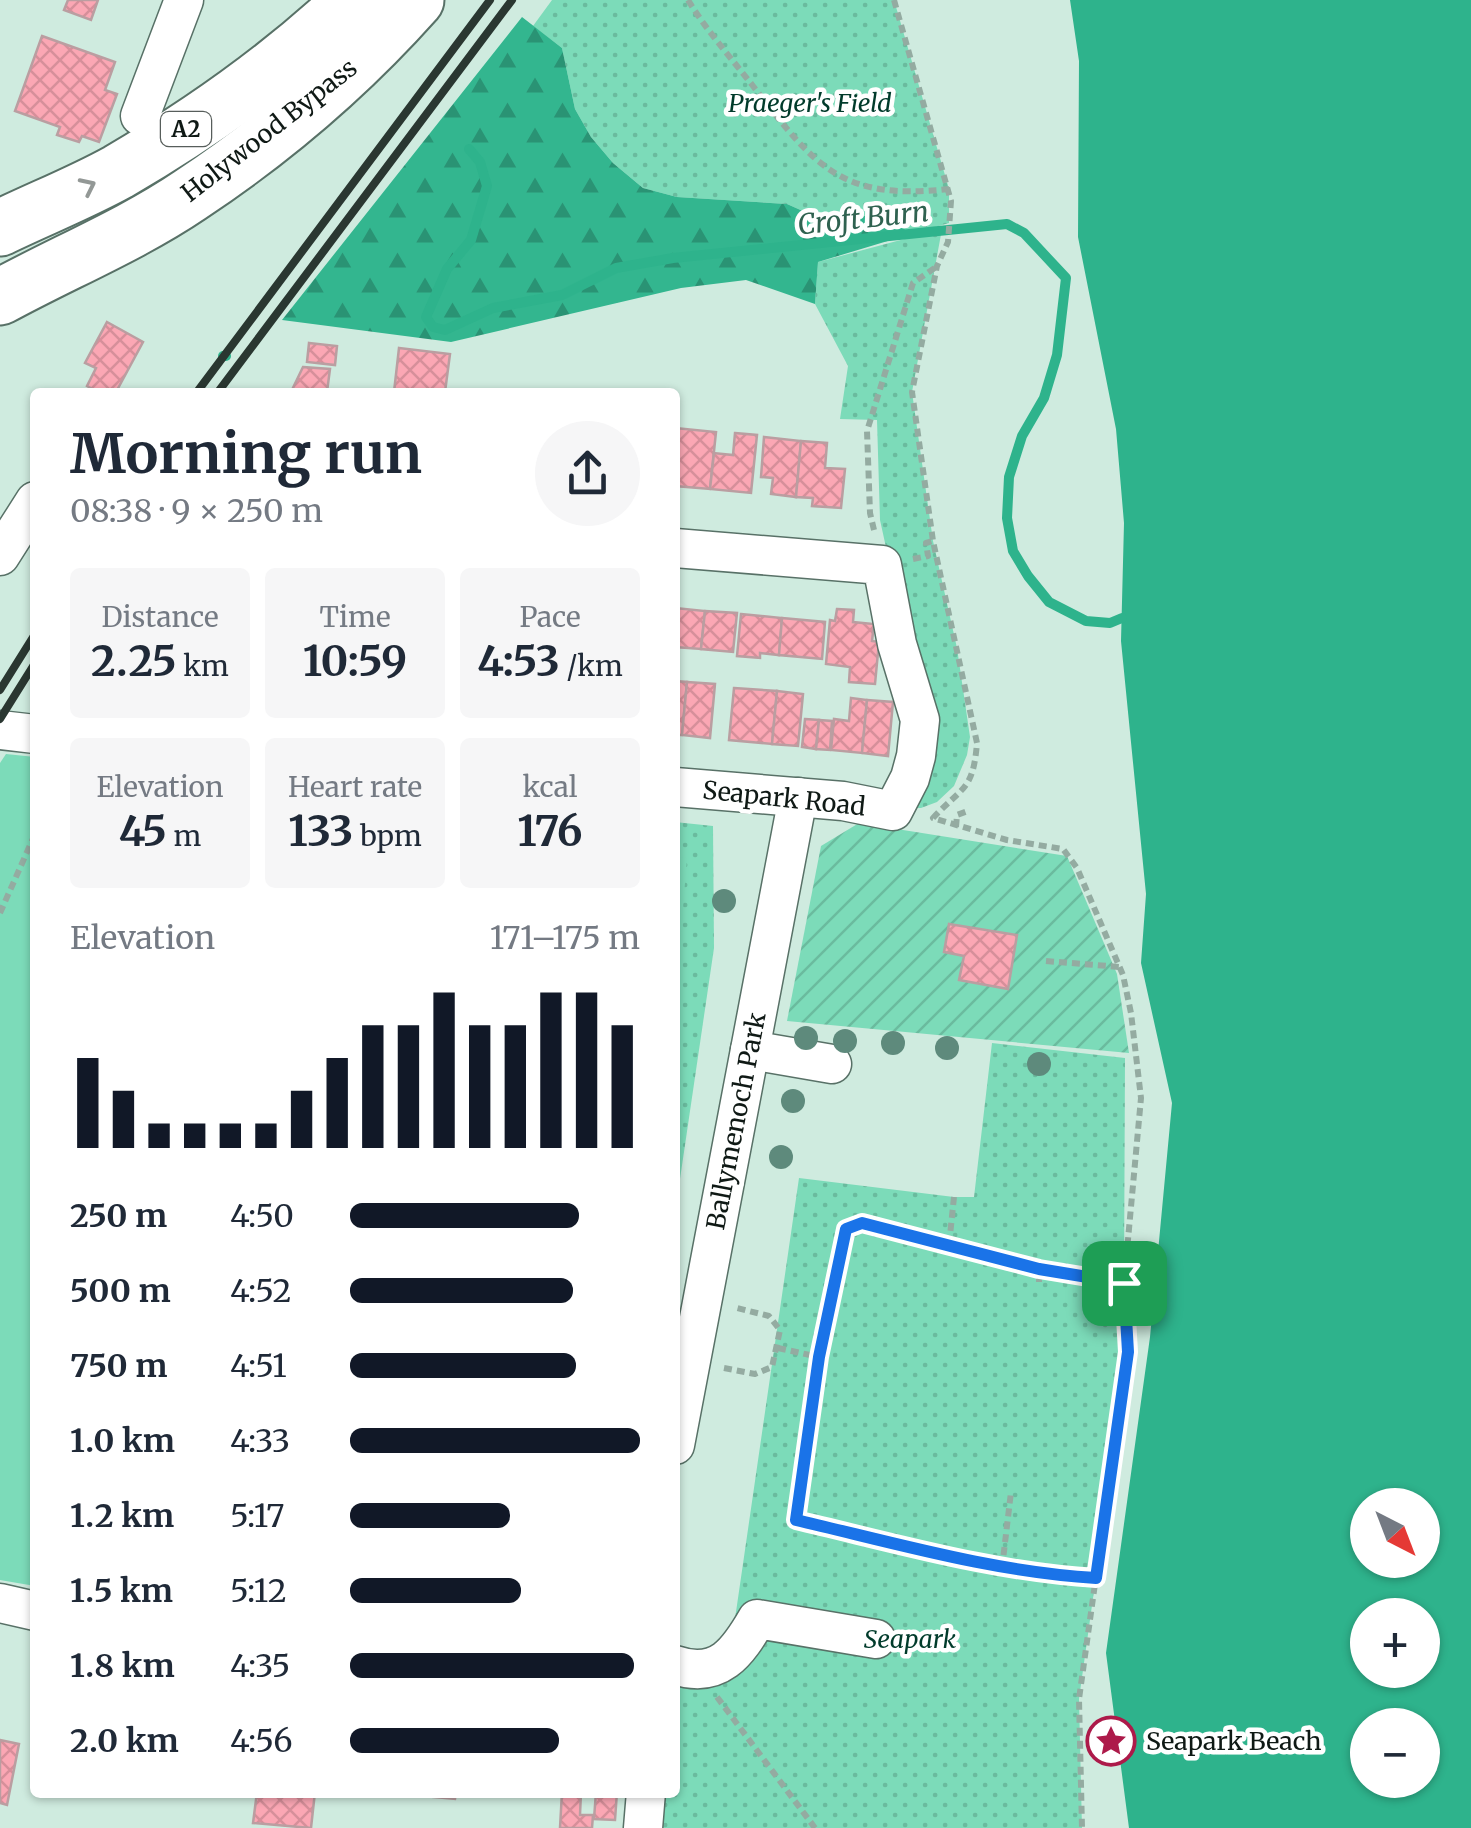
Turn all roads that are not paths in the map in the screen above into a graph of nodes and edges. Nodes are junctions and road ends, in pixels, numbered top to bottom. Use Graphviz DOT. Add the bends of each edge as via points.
graph roads {
  1 [pos="352,0"];
  2 [pos="416,0"];
  3 [pos="193,6"];
  4 [pos="140,116"];
  5 [pos="0,228"];
  6 [pos="0,297"];
  7 [pos="30,508"];
  8 [pos="680,548"];
  9 [pos="0,556"];
  10 [pos="0,730"];
  11 [pos="30,733"];
  12 [pos="680,787"];
  13 [pos="798,797"];
  14 [pos="750,1050"];
  15 [pos="832,1064"];
  16 [pos="680,1419"];
  17 [pos="0,1603"];
  18 [pos="30,1610"];
  19 [pos="876,1639"];
  20 [pos="692,1667"];
  21 [pos="646,1798"];
  22 [pos="643,1828"];
  5 -- 1 [label="highway, Holywood Bypass / A2, one-way" via="116,173 236,98"];
  2 -- 6 [label="highway, Holywood Bypass / A2" via="375,46 283,126 187,197"];
  3 -- 4 [label="street"];
  7 -- 9 [label="street"];
  8 -- 13 [label="street, Seapark Road" via="882,565 920,720 910,778 893,811"];
  10 -- 11 [label="street"];
  12 -- 13 [label="street, Seapark Road"];
  13 -- 14 [label="street, Ballymenoch Park"];
  14 -- 15 [label="street"];
  14 -- 16 [label="street, Ballymenoch Park"];
  17 -- 18 [label="street"];
  19 -- 20 [label="street" via="757,1618 737,1653"];
  21 -- 22 [label="street"];
}
